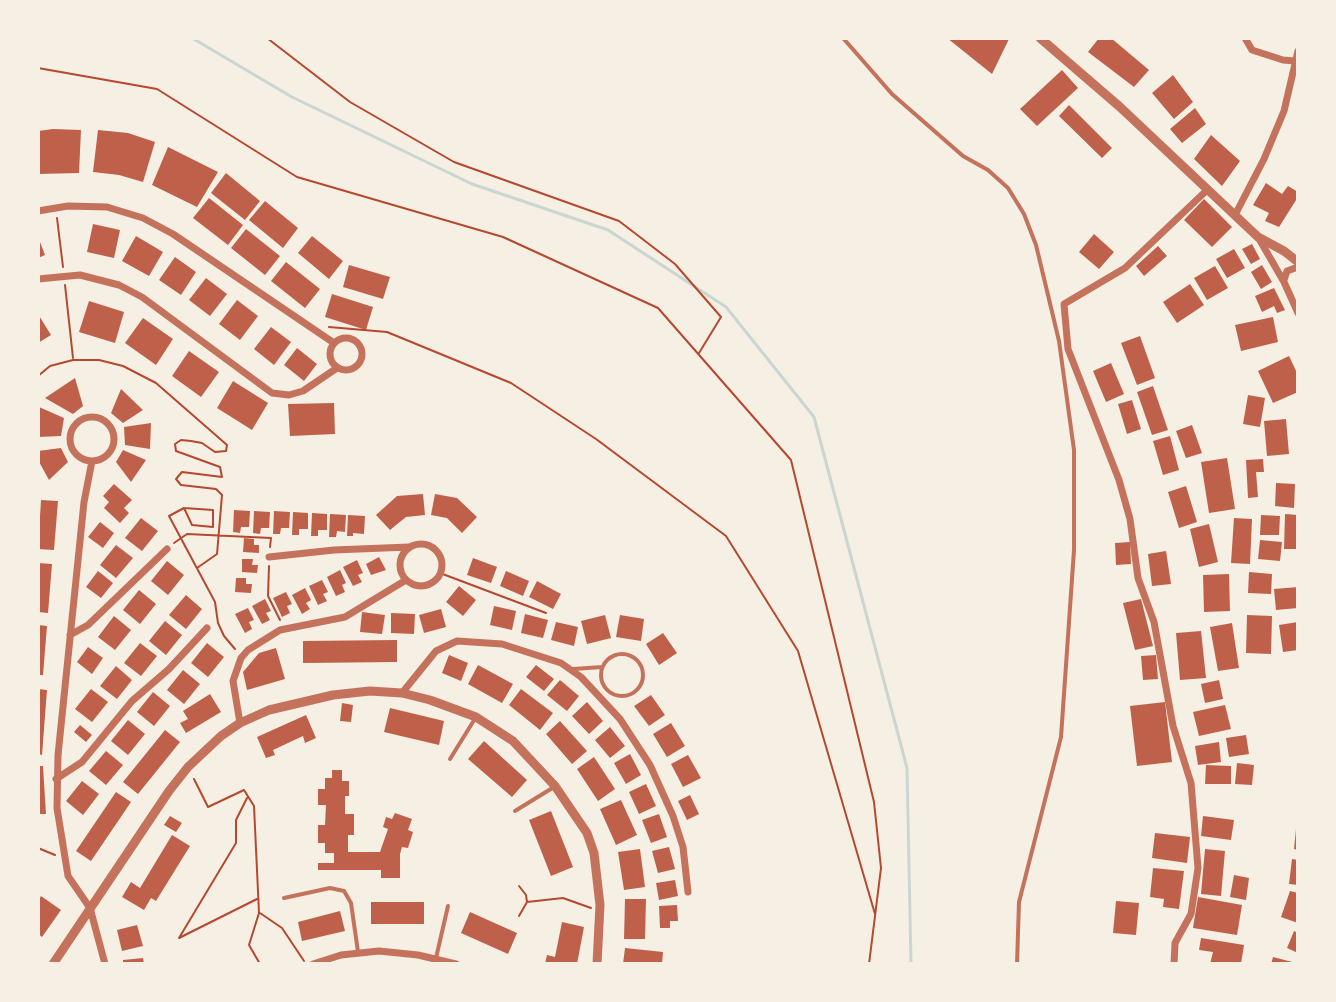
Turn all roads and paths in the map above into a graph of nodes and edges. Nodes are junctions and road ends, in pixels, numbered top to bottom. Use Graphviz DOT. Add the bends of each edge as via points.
graph roads {
  1 [pos="267,38"];
  2 [pos="843,38"];
  3 [pos="1245,38"];
  4 [pos="1045,40"];
  5 [pos="1298,51"];
  6 [pos="1295,61"];
  7 [pos="38,68"];
  8 [pos="1206,191"];
  9 [pos="38,211"];
  10 [pos="1235,215"];
  11 [pos="1258,237"];
  12 [pos="1298,264"];
  13 [pos="38,279"];
  14 [pos="1284,282"];
  15 [pos="1298,313"];
  16 [pos="308,325"];
  17 [pos="334,343"];
  18 [pos="699,354"];
  19 [pos="337,368"];
  20 [pos="38,376"];
  21 [pos="92,461"];
  22 [pos="184,508"];
  23 [pos="220,536"];
  24 [pos="181,538"];
  25 [pos="409,547"];
  26 [pos="167,549"];
  27 [pos="269,557"];
  28 [pos="197,568"];
  29 [pos="440,573"];
  30 [pos="406,580"];
  31 [pos="546,613"];
  32 [pos="207,628"];
  33 [pos="284,629"];
  34 [pos="70,635"];
  35 [pos="241,658"];
  36 [pos="602,667"];
  37 [pos="570,670"];
  38 [pos="402,693"];
  39 [pos="476,717"];
  40 [pos="240,723"];
  41 [pos="450,759"];
  42 [pos="188,767"];
  43 [pos="56,779"];
  44 [pos="555,786"];
  45 [pos="248,797"];
  46 [pos="515,811"];
  47 [pos="38,848"];
  48 [pos="64,857"];
  49 [pos="519,886"];
  50 [pos="688,892"];
  51 [pos="258,898"];
  52 [pos="284,898"];
  53 [pos="527,902"];
  54 [pos="448,906"];
  55 [pos="90,908"];
  56 [pos="600,910"];
  57 [pos="259,913"];
  58 [pos="875,915"];
  59 [pos="519,916"];
  60 [pos="358,952"];
  61 [pos="436,959"];
  62 [pos="53,964"];
  63 [pos="105,964"];
  64 [pos="260,964"];
  65 [pos="306,964"];
  66 [pos="313,964"];
  67 [pos="456,964"];
  68 [pos="597,964"];
  69 [pos="869,964"];
  70 [pos="1017,964"];
  71 [pos="1174,964"];
  1 -- 18 [label="path" via="350,102 454,162 619,221 675,264 721,317"];
  2 -- 70 [label="lane" via="892,94 1008,188 1036,245 1066,379 1074,450 1074,550 1061,737 1019,902"];
  3 -- 6 [label="street" via="1252,50"];
  4 -- 8 [label="street"];
  5 -- 6 [label="street"];
  6 -- 10 [label="street" via="1284,111"];
  7 -- 18 [label="path" via="157,89 297,177 503,237 658,308"];
  8 -- 10 [label="street"];
  8 -- 71 [label="street" via="1125,268 1064,304 1068,349 1130,519 1138,578 1154,622 1173,726 1191,783 1198,868 1191,914 1175,943"];
  9 -- 16 [label="street" via="107,207 143,218"];
  10 -- 11 [label="street"];
  11 -- 12 [label="street"];
  11 -- 14 [label="street"];
  12 -- 14 [label="street" via="1287,271"];
  13 -- 19 [label="street" via="80,275 119,285 272,393 303,391"];
  14 -- 15 [label="street"];
  16 -- 17 [label="street"];
  16 -- 58 [label="path" via="387,332 511,383 726,536 798,651"];
  17 -- 19 [label="street" via="330,358"];
  17 -- 19 [label="street" via="350,338 362,351 354,369"];
  18 -- 58 [label="path" via="791,460 874,802 881,868"];
  20 -- 23 [label="path" via="64,361 99,360 137,371 227,445 226,451 215,452 202,443 175,444 176,451 220,467 222,477 182,472 176,479 181,485 216,489 222,495"];
  21 -- 21 [label="street" via="106,455 114,440 110,426 92,417 78,422 70,437 74,451"];
  21 -- 34 [label="street"];
  22 -- 22 [label="path" via="192,525 213,527 213,510"];
  22 -- 24 [label="path" via="169,516"];
  23 -- 24 [label="path"];
  23 -- 27 [label="path" via="271,538"];
  23 -- 28 [label="path" via="217,554"];
  24 -- 26 [label="path"];
  24 -- 28 [label="path"];
  25 -- 27 [label="street"];
  25 -- 29 [label="street" via="423,544 435,549 442,562"];
  25 -- 30 [label="street" via="400,567"];
  26 -- 34 [label="street" via="88,625"];
  27 -- 33 [label="path" via="268,596"];
  28 -- 35 [label="path" via="215,602 224,636"];
  29 -- 30 [label="street" via="427,585"];
  29 -- 31 [label="path"];
  30 -- 33 [label="street" via="345,617"];
  32 -- 43 [label="street" via="132,701 82,762"];
  33 -- 35 [label="street"];
  34 -- 43 [label="street"];
  35 -- 40 [label="street" via="233,681"];
  36 -- 36 [label="lane" via="605,687 619,696 633,693 642,682 640,664 626,655 612,657"];
  36 -- 37 [label="lane"];
  37 -- 38 [label="street" via="502,644 457,641 436,651"];
  37 -- 50 [label="street" via="620,719 650,765 683,847"];
  38 -- 39 [label="street"];
  38 -- 40 [label="street" via="333,695 269,710"];
  39 -- 41 [label="lane"];
  39 -- 44 [label="street" via="513,741"];
  40 -- 42 [label="street"];
  42 -- 45 [label="path" via="208,807 244,790"];
  42 -- 55 [label="street"];
  43 -- 48 [label="street"];
  44 -- 46 [label="lane"];
  44 -- 56 [label="street" via="587,833"];
  45 -- 51 [label="path" via="254,806"];
  45 -- 51 [label="path" via="236,820 236,843 179,938"];
  47 -- 48 [label="path"];
  48 -- 55 [label="street" via="68,876"];
  49 -- 53 [label="path"];
  51 -- 57 [label="path"];
  52 -- 60 [label="lane" via="330,888 344,891 351,903"];
  53 -- 56 [label="path" via="563,898"];
  53 -- 59 [label="path"];
  54 -- 61 [label="lane"];
  55 -- 62 [label="street"];
  55 -- 63 [label="street"];
  56 -- 68 [label="street"];
  57 -- 64 [label="path" via="249,945"];
  57 -- 65 [label="path" via="282,928"];
  58 -- 69 [label="path"];
  60 -- 61 [label="street"];
  60 -- 66 [label="street"];
  61 -- 67 [label="street"];
}
